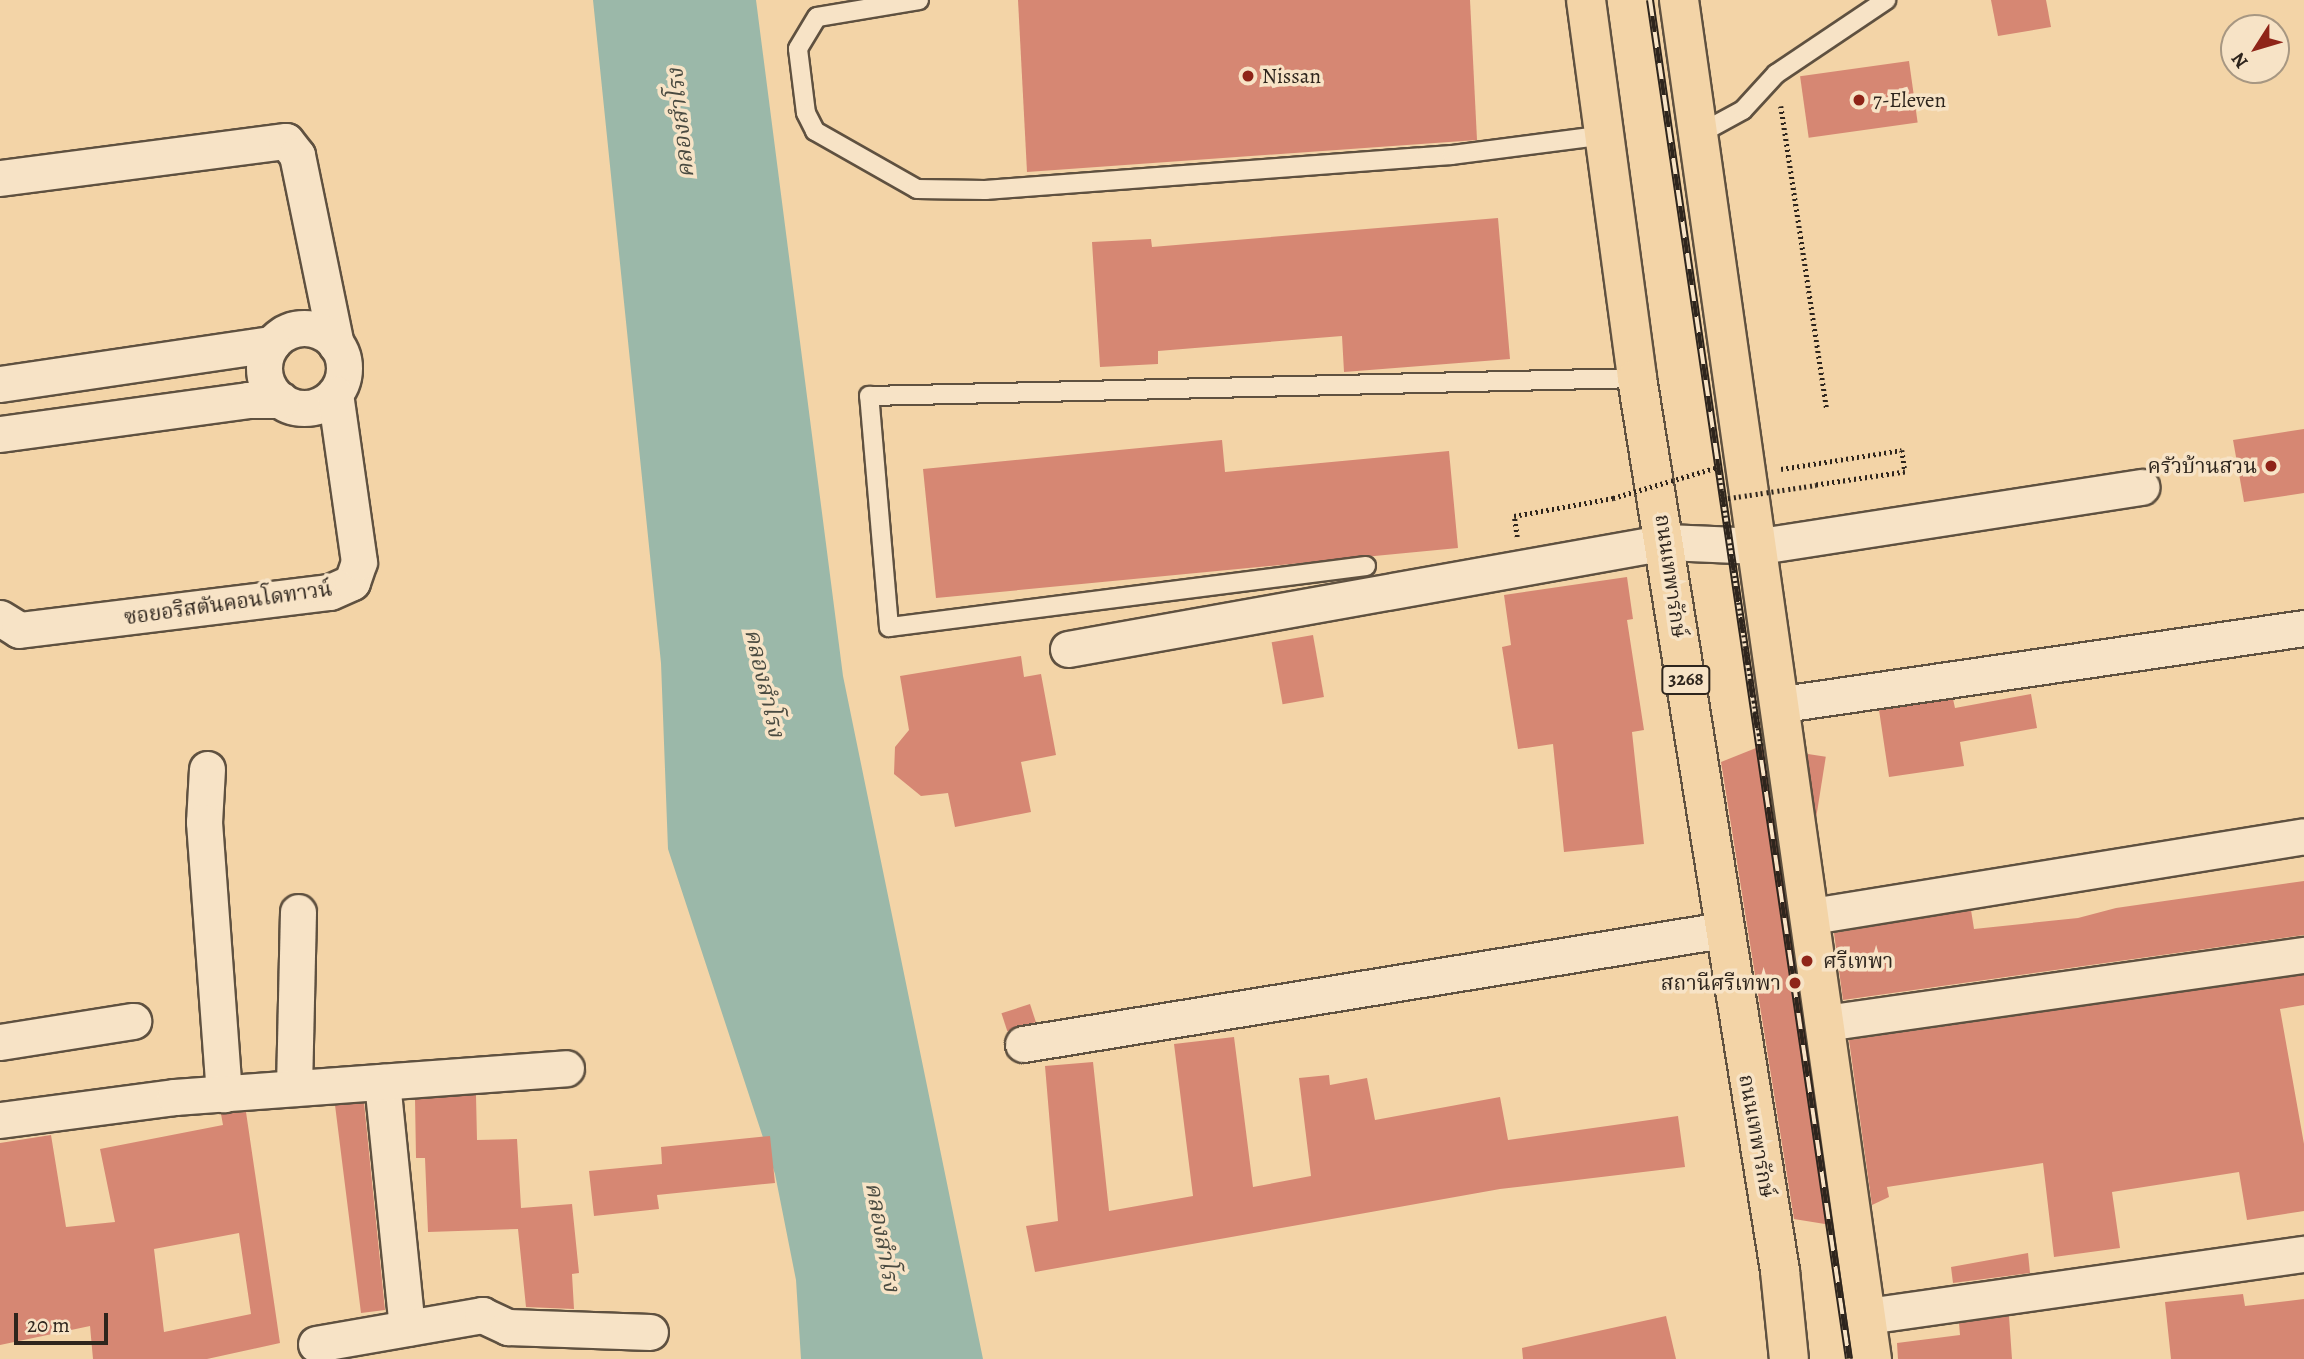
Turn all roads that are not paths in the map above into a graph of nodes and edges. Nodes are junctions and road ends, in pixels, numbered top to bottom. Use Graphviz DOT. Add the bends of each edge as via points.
graph roads {
  1 [pos="919,0"];
  2 [pos="1586,0"];
  3 [pos="1679,0"];
  4 [pos="1886,0"];
  5 [pos="1699,134"];
  6 [pos="1607,135"];
  7 [pos="0,178"];
  8 [pos="272,344"];
  9 [pos="336,345"];
  10 [pos="1637,378"];
  11 [pos="0,384"];
  12 [pos="335,394"];
  13 [pos="281,400"];
  14 [pos="0,434"];
  15 [pos="2141,487"];
  16 [pos="1666,542"];
  17 [pos="1760,546"];
  18 [pos="1366,566"];
  19 [pos="0,618"];
  20 [pos="2304,628"];
  21 [pos="1068,649"];
  22 [pos="1783,704"];
  23 [pos="207,769"];
  24 [pos="2304,836"];
  25 [pos="298,912"];
  26 [pos="1812,916"];
  27 [pos="1722,930"];
  28 [pos="2304,955"];
  29 [pos="133,1021"];
  30 [pos="1825,1023"];
  31 [pos="0,1042"];
  32 [pos="1023,1044"];
  33 [pos="566,1068"];
  34 [pos="382,1082"];
  35 [pos="294,1088"];
  36 [pos="224,1094"];
  37 [pos="0,1120"];
  38 [pos="2304,1254"];
  39 [pos="1867,1316"];
  40 [pos="407,1328"];
  41 [pos="650,1332"];
  42 [pos="316,1344"];
  43 [pos="1789,1359"];
  44 [pos="1872,1359"];
  1 -- 6 [label="lane" via="817,17 798,49 806,113 815,131 918,189 985,190 1452,155"];
  2 -- 6 [label="main road, ถนนเทพารักษ์ / 3268"];
  3 -- 5 [label="main road"];
  4 -- 5 [label="lane" via="1776,74 1743,110"];
  5 -- 17 [label="main road" via="1736,486"];
  6 -- 10 [label="main road, ถนนเทพารักษ์ / 3268"];
  7 -- 9 [label="street, ซอยอริสตันคอนโดทาวน์" via="286,141 298,155 324,304"];
  8 -- 9 [label="street" via="301,328 327,335"];
  8 -- 11 [label="street"];
  8 -- 13 [label="street" via="265,376"];
  9 -- 12 [label="street, ซอยอริสตันคอนโดทาวน์" via="344,370"];
  10 -- 16 [label="main road, ถนนเทพารักษ์ / 3268"];
  10 -- 18 [label="lane" via="869,396 889,627"];
  12 -- 13 [label="street" via="314,407"];
  12 -- 19 [label="street, ซอยอริสตันคอนโดทาวน์" via="359,562 352,582 330,592 19,630"];
  13 -- 14 [label="street"];
  15 -- 17 [label="street"];
  16 -- 17 [label="street"];
  16 -- 21 [label="street"];
  16 -- 27 [label="main road, ถนนเทพารักษ์ / 3268"];
  17 -- 22 [label="main road"];
  20 -- 22 [label="street"];
  22 -- 26 [label="main road"];
  23 -- 36 [label="street" via="204,822"];
  24 -- 26 [label="street"];
  25 -- 35 [label="street"];
  26 -- 30 [label="main road"];
  27 -- 32 [label="street"];
  27 -- 43 [label="main road, ถนนเทพารักษ์ / 3268" via="1780,1270"];
  28 -- 30 [label="street"];
  29 -- 31 [label="street"];
  30 -- 39 [label="main road"];
  33 -- 34 [label="street"];
  34 -- 35 [label="street"];
  34 -- 40 [label="street"];
  35 -- 36 [label="street"];
  36 -- 37 [label="street"];
  38 -- 39 [label="street"];
  39 -- 44 [label="main road"];
  40 -- 41 [label="street" via="482,1315 508,1327"];
  40 -- 42 [label="street"];
}
